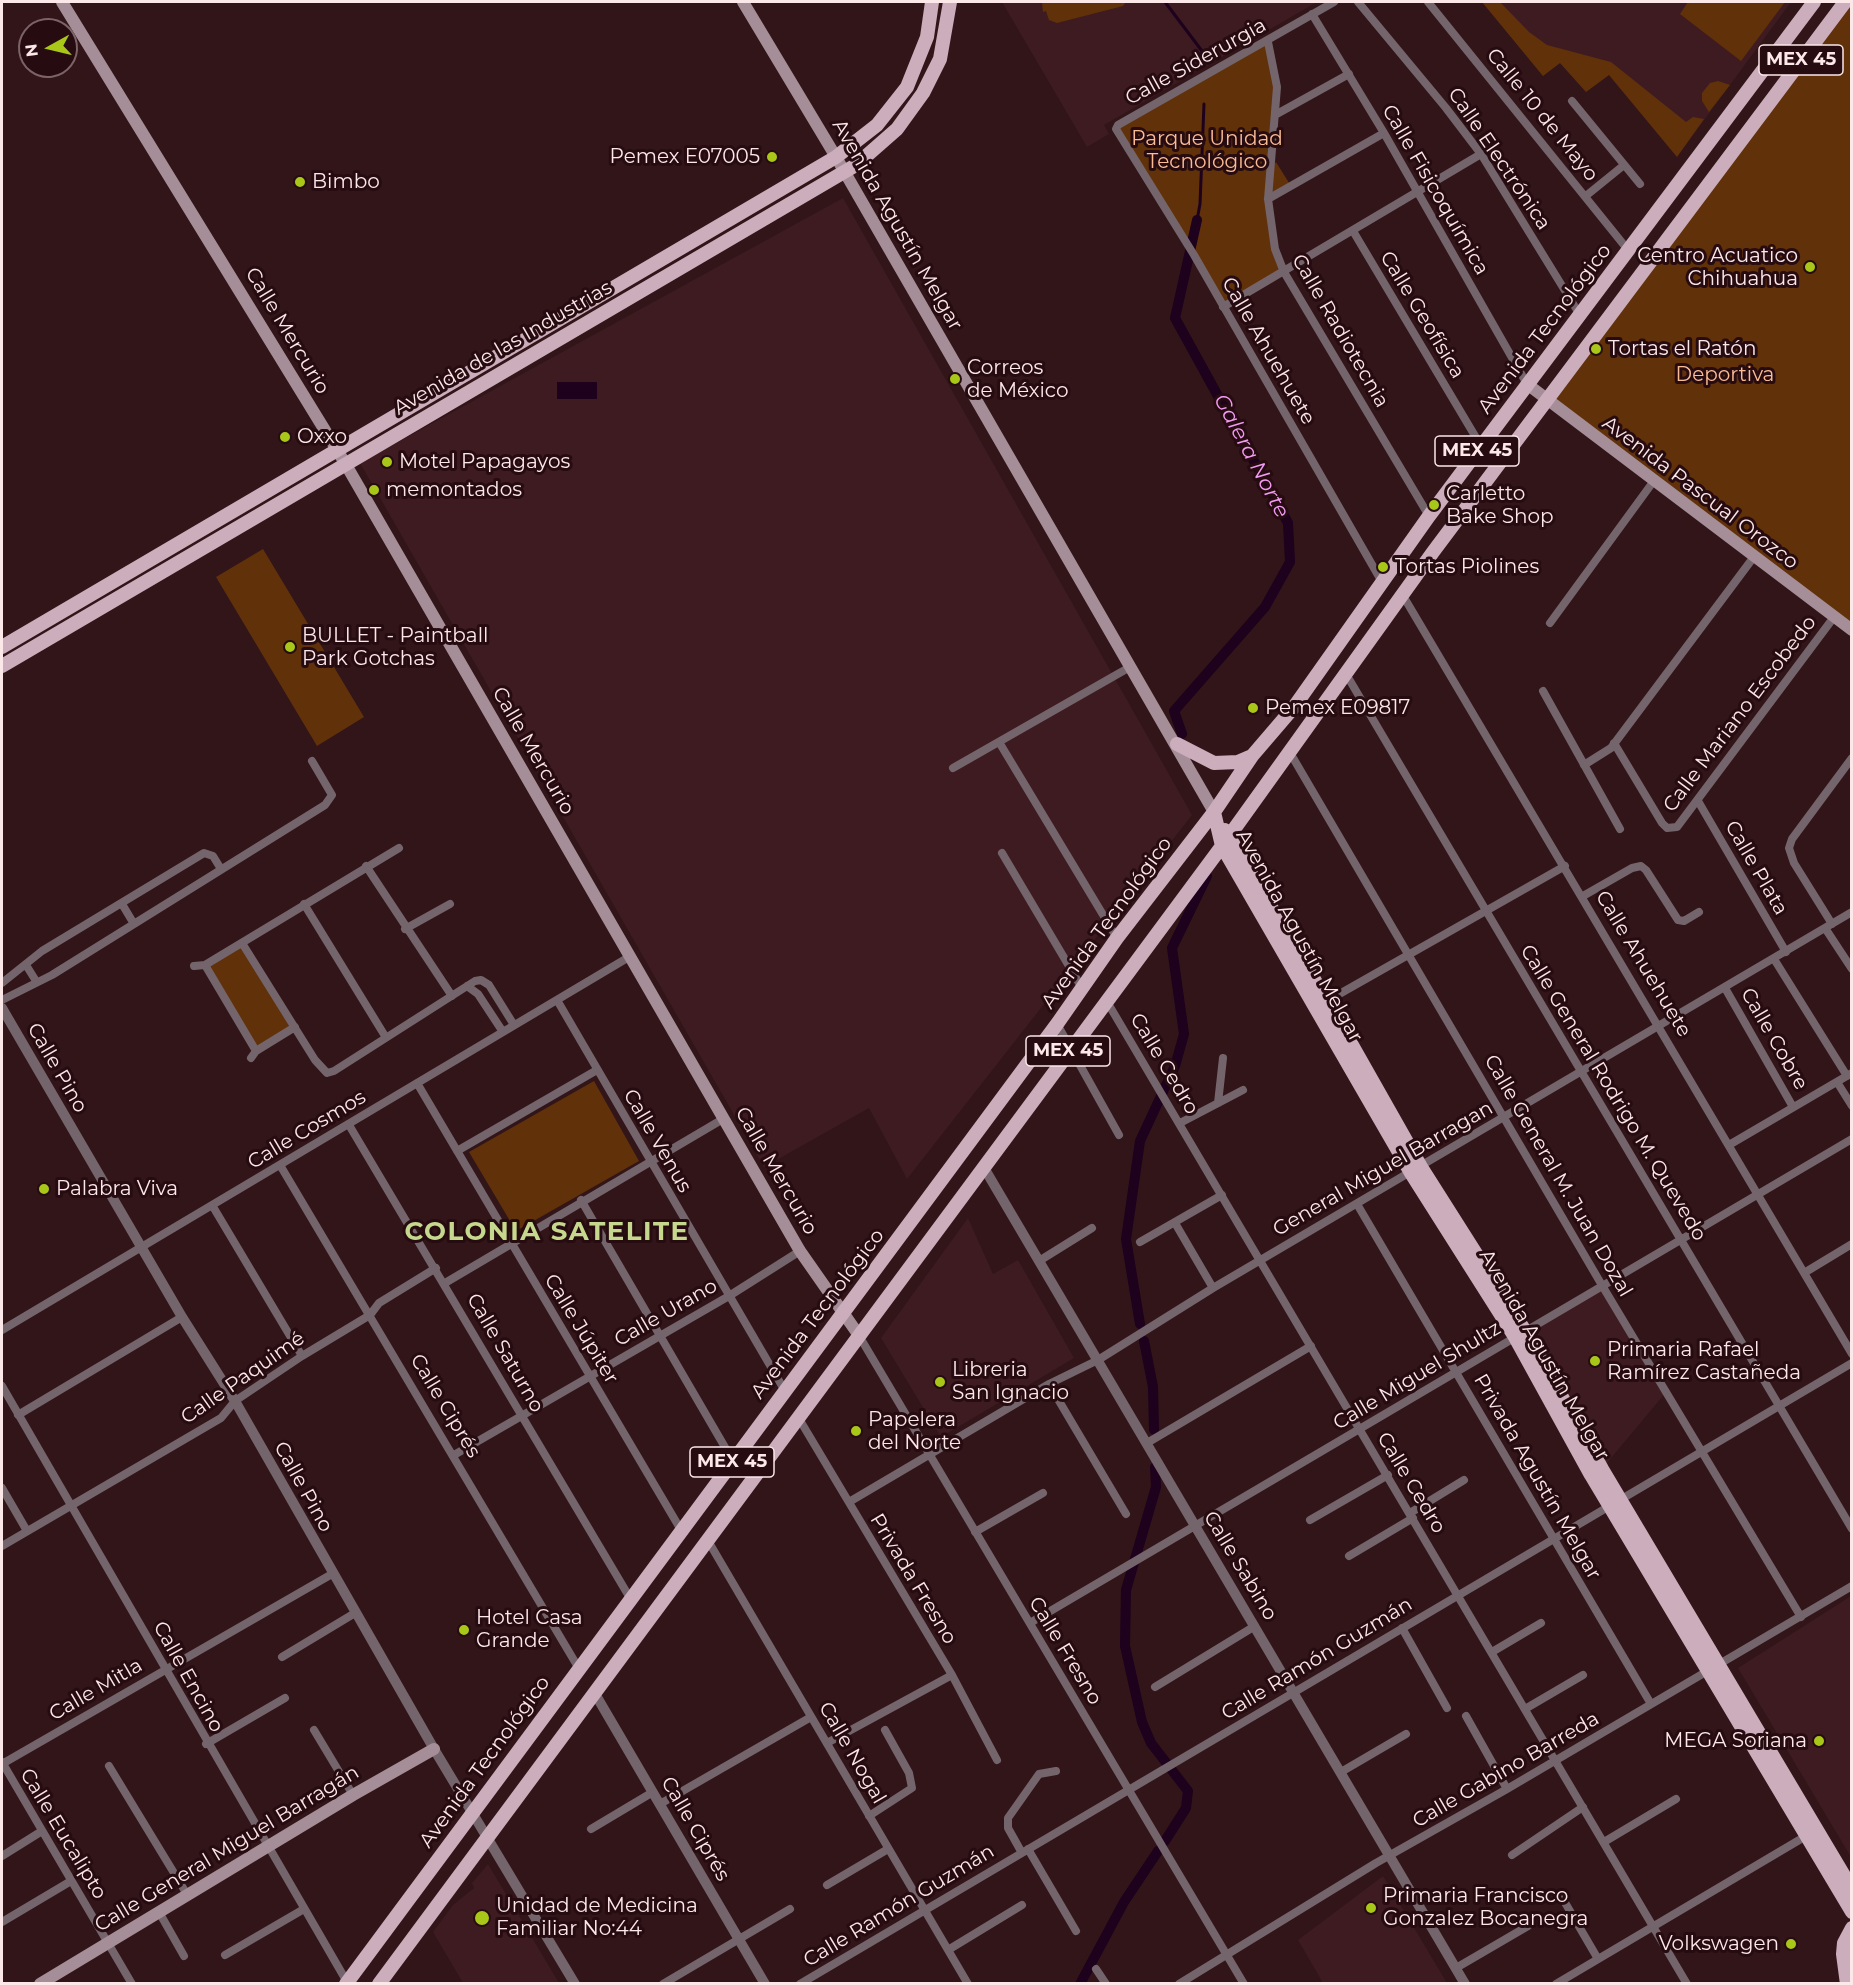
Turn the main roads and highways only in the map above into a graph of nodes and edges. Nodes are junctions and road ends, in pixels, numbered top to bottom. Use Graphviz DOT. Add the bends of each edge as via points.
graph roads {
  1 [pos="62,2"];
  2 [pos="743,2"];
  3 [pos="932,2"];
  4 [pos="950,2"];
  5 [pos="1814,2"];
  6 [pos="1845,2"];
  7 [pos="836,157"];
  8 [pos="844,172"];
  9 [pos="611,290"];
  10 [pos="619,304"];
  11 [pos="1527,384"];
  12 [pos="1547,401"];
  13 [pos="380,434"];
  14 [pos="341,457"];
  15 [pos="1851,630"];
  16 [pos="18,638"];
  17 [pos="2,647"];
  18 [pos="26,652"];
  19 [pos="2,666"];
  20 [pos="1177,744"];
  21 [pos="1252,756"];
  22 [pos="1214,812"];
  23 [pos="1225,841"];
  24 [pos="1234,867"];
  25 [pos="1205,868"];
  26 [pos="1416,1170"];
  27 [pos="842,1315"];
  28 [pos="858,1334"];
  29 [pos="1714,1668"];
  30 [pos="434,1749"];
  31 [pos="1851,1889"];
  32 [pos="1851,1912"];
  33 [pos="1851,1928"];
  34 [pos="41,1983"];
  35 [pos="346,1983"];
  36 [pos="379,1983"];
  37 [pos="1847,1983"];
  1 -- 14 [label="main road, Calle Mercurio"];
  2 -- 7 [label="main road, Avenida Agustín Melgar"];
  3 -- 7 [label="main road, Avenida de las Industrias" via="927,37 907,87 877,124"];
  4 -- 8 [label="main road, Avenida de las Industrias" via="940,59 923,93 884,143"];
  5 -- 11 [label="main road, Avenida Tecnológico / MEX 45"];
  6 -- 12 [label="main road, MEX 45"];
  7 -- 8 [label="main road, Avenida Agustín Melgar"];
  7 -- 9 [label="main road, Avenida de las Industrias"];
  8 -- 10 [label="main road, Avenida de las Industrias"];
  8 -- 20 [label="main road, Avenida Agustín Melgar"];
  9 -- 10 [label="main road"];
  9 -- 13 [label="main road, Avenida de las Industrias"];
  10 -- 13 [label="main road, Avenida de las Industrias"];
  11 -- 12 [label="main road, Avenida Pascual Orozco"];
  11 -- 21 [label="main road, Avenida Tecnológico / MEX 45" via="1294,707"];
  12 -- 15 [label="main road, Avenida Pascual Orozco"];
  12 -- 23 [label="main road, MEX 45" via="1402,594"];
  13 -- 14 [label="main road, Avenida de las Industrias"];
  14 -- 16 [label="main road, Avenida de las Industrias"];
  14 -- 18 [label="main road, Avenida de las Industrias"];
  14 -- 27 [label="main road, Calle Mercurio" via="800,1251"];
  16 -- 17 [label="main road, Avenida de las Industrias"];
  16 -- 18 [label="main road"];
  18 -- 19 [label="main road, Avenida de las Industrias"];
  20 -- 21 [label="main road" via="1214,763 1238,762"];
  20 -- 22 [label="main road, Avenida Agustín Melgar"];
  21 -- 22 [label="main road, Avenida Tecnológico / MEX 45"];
  22 -- 23 [label="main road, Avenida Agustín Melgar"];
  22 -- 27 [label="main road, Avenida Tecnológico / MEX 45" via="1117,938"];
  23 -- 24 [label="main road, Avenida Agustín Melgar"];
  23 -- 25 [label="main road, MEX 45"];
  23 -- 26 [label="main road, Avenida Agustín Melgar" via="1327,1001"];
  24 -- 25 [label="main road"];
  24 -- 26 [label="main road, Avenida Agustín Melgar"];
  25 -- 28 [label="main road, MEX 45"];
  26 -- 29 [label="main road, Avenida Agustín Melgar" via="1520,1334"];
  27 -- 28 [label="main road, Calle Mercurio"];
  27 -- 35 [label="main road, Avenida Tecnológico / MEX 45"];
  28 -- 36 [label="main road, MEX 45"];
  29 -- 31 [label="main road, Avenida Agustín Melgar"];
  29 -- 32 [label="main road, Avenida Agustín Melgar"];
  30 -- 34 [label="main road, Calle General Miguel Barragán"];
  33 -- 37 [label="main road" via="1843,1954"];
}
